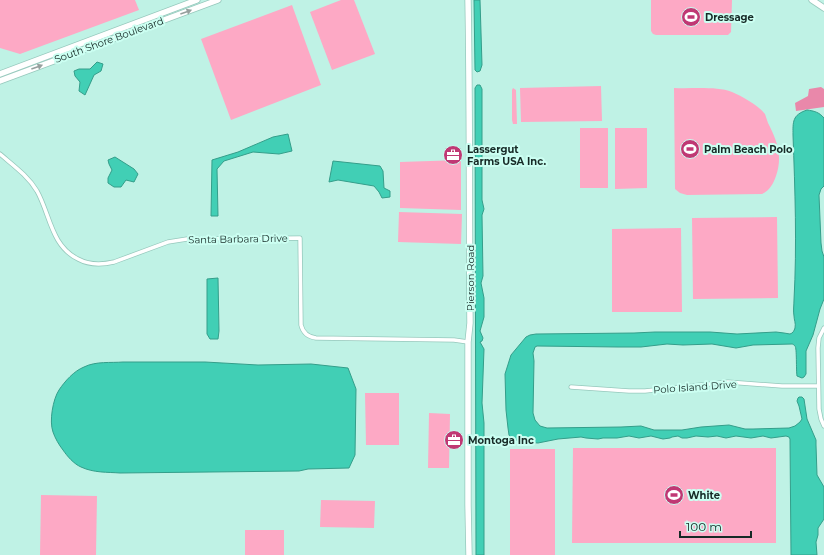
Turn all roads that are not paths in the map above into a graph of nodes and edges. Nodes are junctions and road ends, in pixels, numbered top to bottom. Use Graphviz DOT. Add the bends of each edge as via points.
graph roads {
  1 [pos="197,0"];
  2 [pos="218,0"];
  3 [pos="468,0"];
  4 [pos="812,0"];
  5 [pos="824,8"];
  6 [pos="0,74"];
  7 [pos="0,81"];
  8 [pos="0,154"];
  9 [pos="824,328"];
  10 [pos="468,342"];
  11 [pos="818,386"];
  12 [pos="571,387"];
  13 [pos="824,426"];
  14 [pos="469,555"];
  1 -- 6 [label="street, South Shore Boulevard"];
  7 -- 2 [label="street, South Shore Boulevard, one-way"];
  3 -- 10 [label="street, Pierson Road"];
  4 -- 5 [label="street"];
  8 -- 10 [label="street, Santa Barbara Drive" via="34,186 61,245 69,254 82,261 96,264 114,262 168,242 187,239 300,238 301,325 309,336"];
  9 -- 11 [label="street" via="818,344"];
  10 -- 14 [label="street, Pierson Road"];
  11 -- 12 [label="street, Polo Island Drive" via="728,382 645,391"];
  11 -- 13 [label="street" via="818,409"];
}
